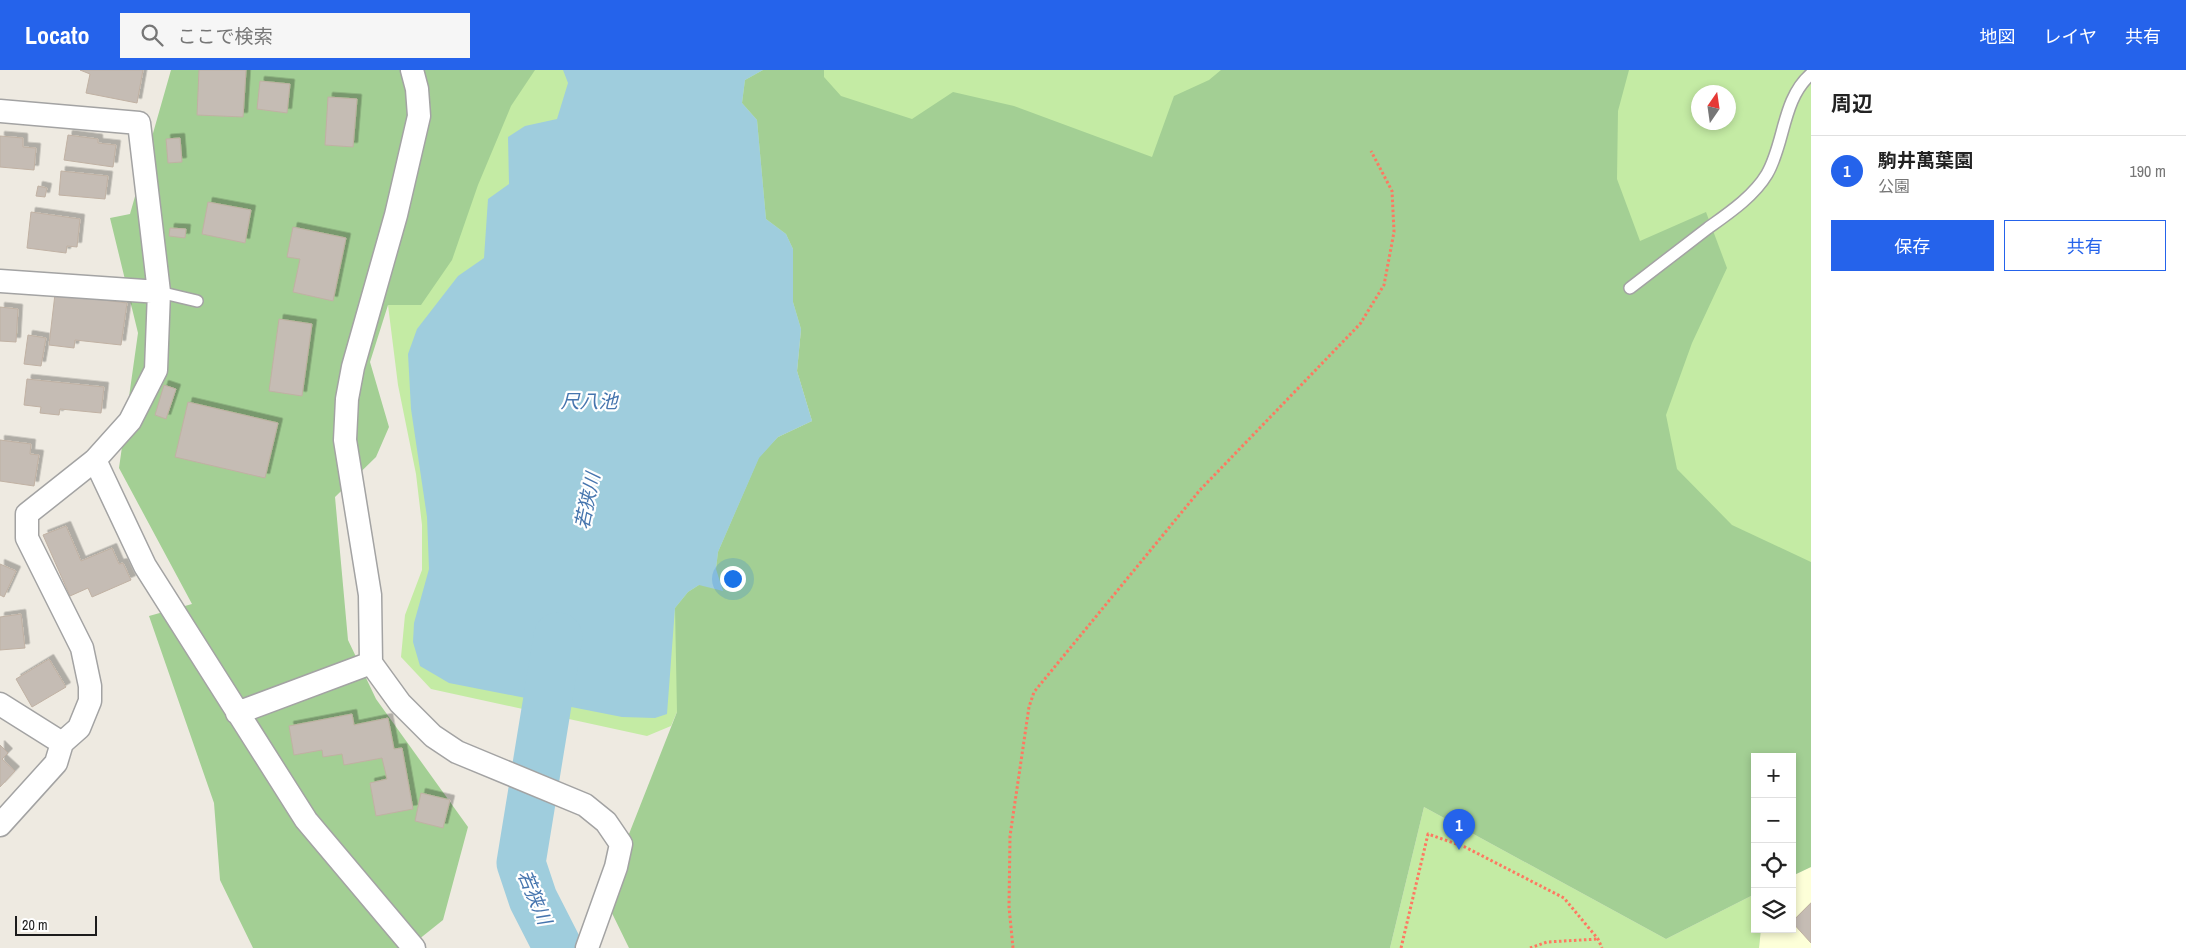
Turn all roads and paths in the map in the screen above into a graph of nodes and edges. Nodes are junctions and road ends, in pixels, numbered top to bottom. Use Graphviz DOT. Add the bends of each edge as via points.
graph roads {
  1 [pos="412,70"];
  2 [pos="1811,74"];
  3 [pos="0,111"];
  4 [pos="1371,151"];
  5 [pos="0,281"];
  6 [pos="1630,288"];
  7 [pos="159,292"];
  8 [pos="198,301"];
  9 [pos="95,460"];
  10 [pos="371,663"];
  11 [pos="0,704"];
  12 [pos="237,713"];
  13 [pos="62,743"];
  14 [pos="0,825"];
  15 [pos="1598,939"];
  16 [pos="414,948"];
  17 [pos="587,948"];
  18 [pos="1014,948"];
  19 [pos="1401,948"];
  20 [pos="1530,948"];
  21 [pos="1602,948"];
  1 -- 10 [label="street" via="419,116 347,398 345,440 370,594"];
  2 -- 6 [label="lane" via="1793,97 1768,173 1757,188"];
  3 -- 7 [label="street" via="139,123"];
  4 -- 18 [label="path" via="1392,191 1394,232 1384,285 1360,324 1200,490 1034,692 1029,706 1010,836 1009,907"];
  5 -- 7 [label="street"];
  7 -- 8 [label="lane"];
  7 -- 9 [label="street" via="156,370 130,421"];
  9 -- 12 [label="street" via="145,566"];
  9 -- 13 [label="street" via="27,514 28,538 82,648 90,686 90,701 79,728"];
  10 -- 12 [label="street"];
  10 -- 17 [label="street" via="400,703 433,736 465,756 585,805 606,822 621,844"];
  11 -- 13 [label="street"];
  12 -- 16 [label="street" via="306,820"];
  13 -- 14 [label="street" via="56,763"];
  15 -- 19 [label="path" via="1564,898 1465,847 1428,834"];
  15 -- 20 [label="path" via="1547,942"];
  15 -- 21 [label="path"];
}
